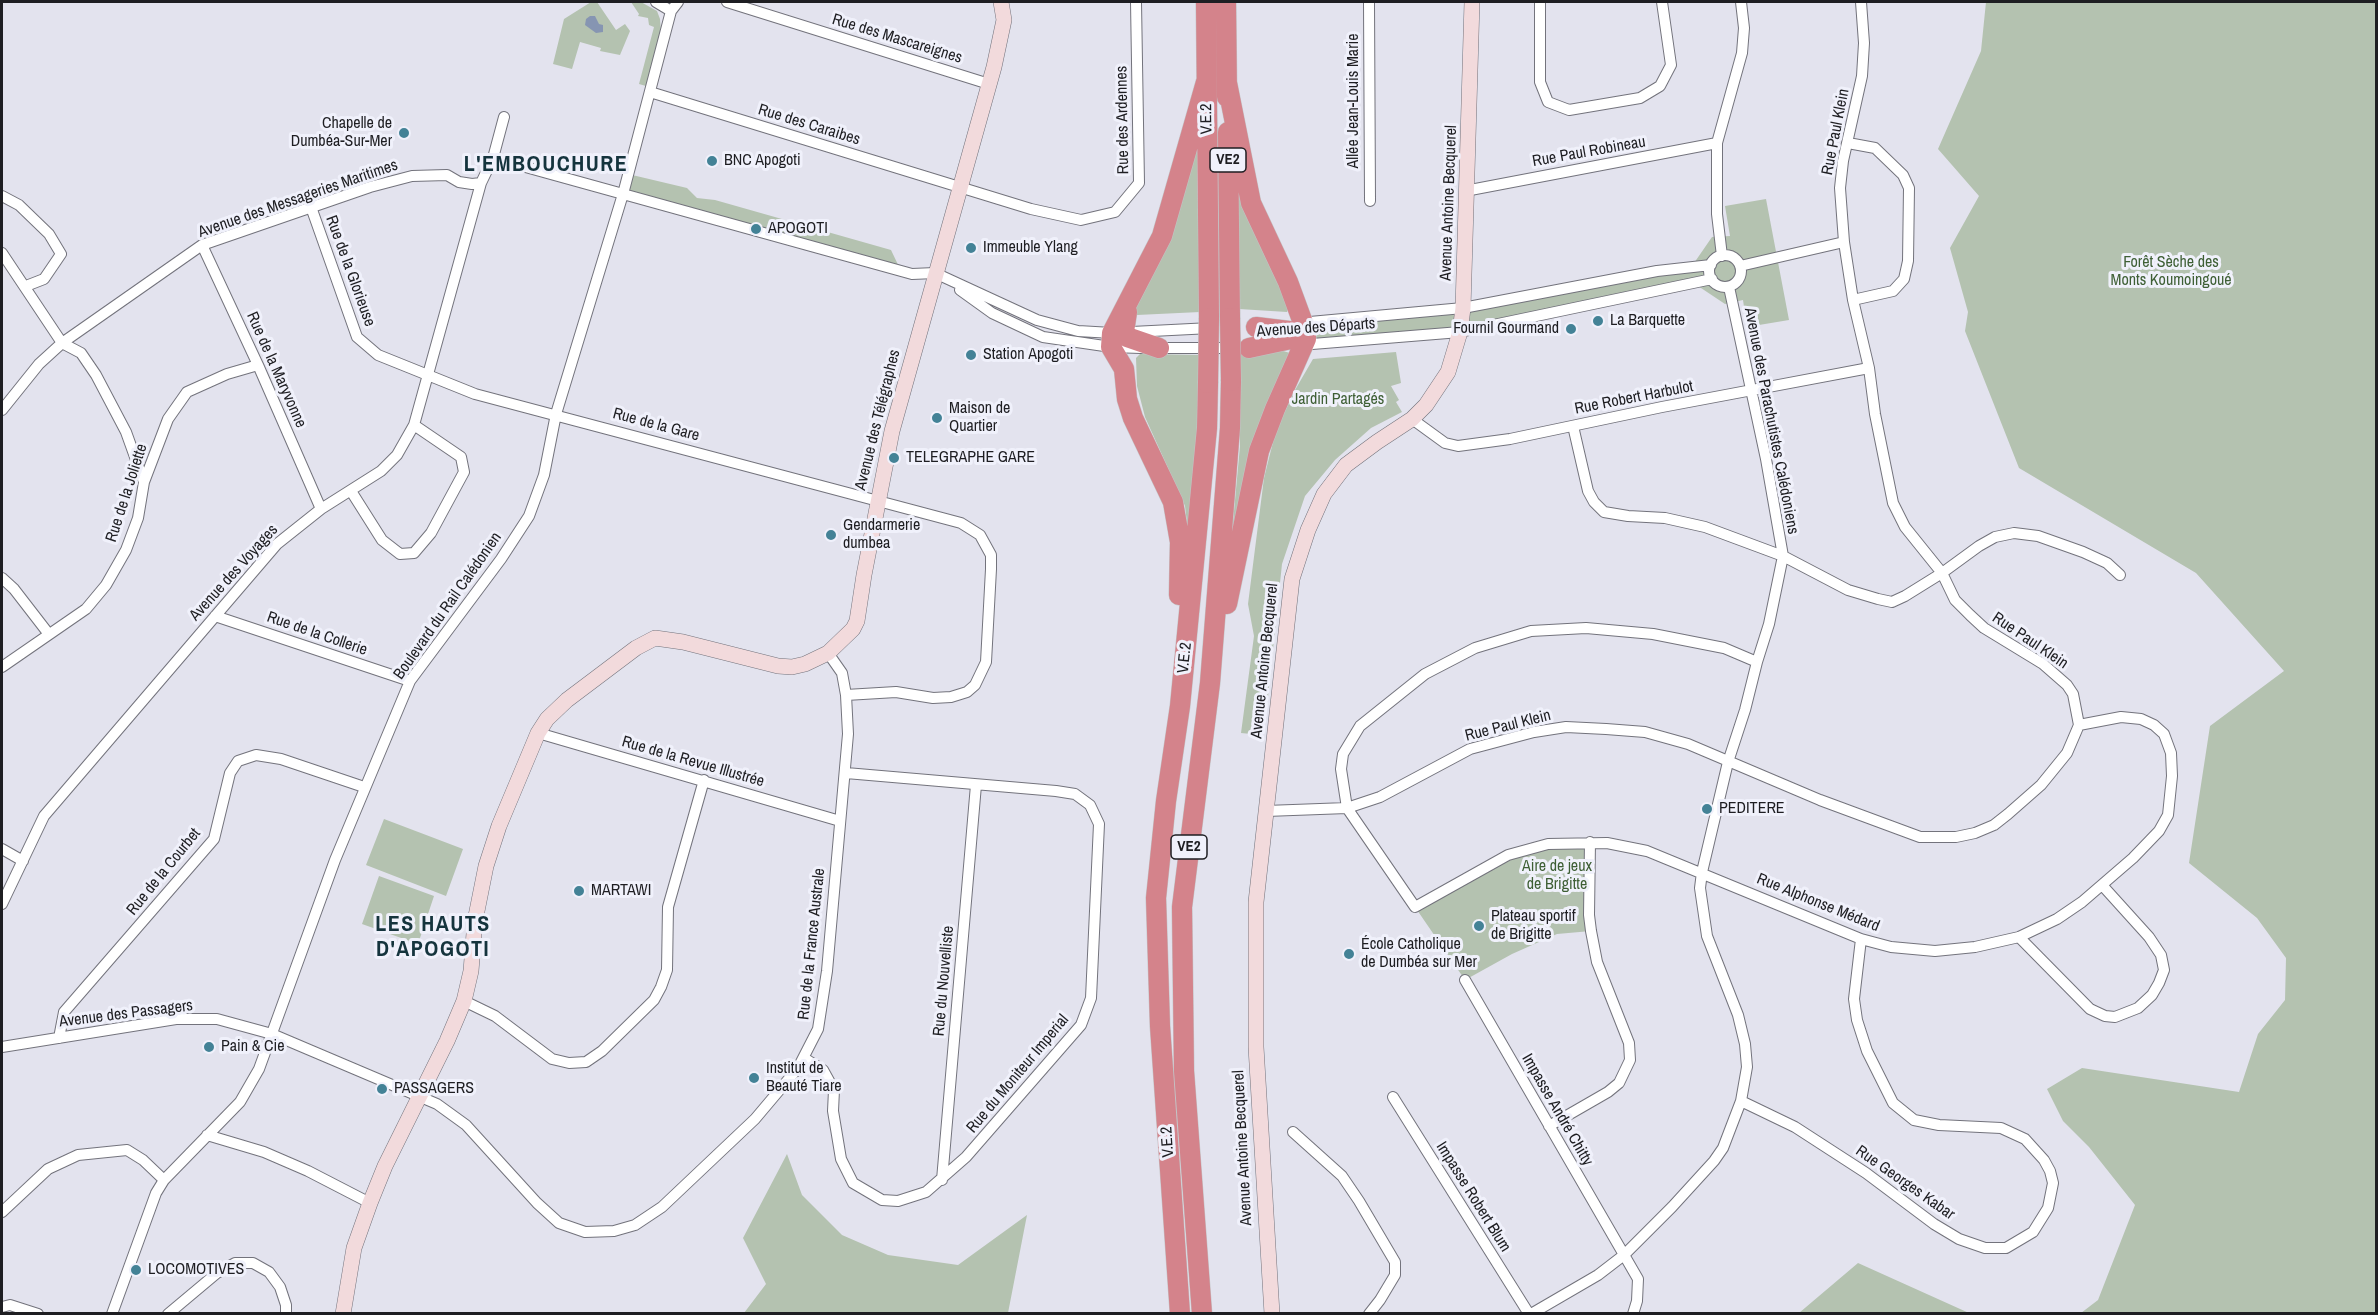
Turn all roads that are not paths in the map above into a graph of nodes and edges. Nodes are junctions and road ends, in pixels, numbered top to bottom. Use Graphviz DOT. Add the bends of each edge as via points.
graph roads {
  1 [pos="656,2"];
  2 [pos="678,2"];
  3 [pos="727,2"];
  4 [pos="1001,2"];
  5 [pos="1136,2"];
  6 [pos="1206,2"];
  7 [pos="1226,2"];
  8 [pos="1369,2"];
  9 [pos="1472,2"];
  10 [pos="1540,2"];
  11 [pos="1662,2"];
  12 [pos="1741,2"];
  13 [pos="1861,2"];
  14 [pos="671,11"];
  15 [pos="1206,82"];
  16 [pos="1227,83"];
  17 [pos="989,84"];
  18 [pos="650,92"];
  19 [pos="504,117"];
  20 [pos="1717,143"];
  21 [pos="1848,143"];
  22 [pos="493,158"];
  23 [pos="481,183"];
  24 [pos="959,187"];
  25 [pos="1466,190"];
  26 [pos="623,194"];
  27 [pos="2,196"];
  28 [pos="1370,201"];
  29 [pos="311,207"];
  30 [pos="1844,242"];
  31 [pos="202,245"];
  32 [pos="2,253"];
  33 [pos="1722,256"];
  34 [pos="1711,265"];
  35 [pos="1740,266"];
  36 [pos="935,273"];
  37 [pos="1712,279"];
  38 [pos="26,286"];
  39 [pos="1729,287"];
  40 [pos="1853,300"];
  41 [pos="1463,308"];
  42 [pos="1256,327"];
  43 [pos="1460,332"];
  44 [pos="1301,334"];
  45 [pos="1157,339"];
  46 [pos="1121,340"];
  47 [pos="62,343"];
  48 [pos="1249,348"];
  49 [pos="258,365"];
  50 [pos="1869,368"];
  51 [pos="427,375"];
  52 [pos="1750,391"];
  53 [pos="2,410"];
  54 [pos="556,414"];
  55 [pos="1412,419"];
  56 [pos="414,425"];
  57 [pos="1573,426"];
  58 [pos="144,482"];
  59 [pos="351,490"];
  60 [pos="877,501"];
  61 [pos="321,509"];
  62 [pos="1783,556"];
  63 [pos="1942,573"];
  64 [pos="2120,575"];
  65 [pos="2,578"];
  66 [pos="215,616"];
  67 [pos="48,633"];
  68 [pos="828,652"];
  69 [pos="1757,662"];
  70 [pos="2,667"];
  71 [pos="410,681"];
  72 [pos="1210,683"];
  73 [pos="846,695"];
  74 [pos="1180,706"];
  75 [pos="2079,725"];
  76 [pos="538,733"];
  77 [pos="1728,762"];
  78 [pos="846,773"];
  79 [pos="704,780"];
  80 [pos="976,784"];
  81 [pos="364,787"];
  82 [pos="1347,808"];
  83 [pos="1266,811"];
  84 [pos="840,821"];
  85 [pos="1590,842"];
  86 [pos="2,849"];
  87 [pos="23,861"];
  88 [pos="1702,872"];
  89 [pos="2102,885"];
  90 [pos="2,904"];
  91 [pos="2019,937"];
  92 [pos="1861,939"];
  93 [pos="1465,980"];
  94 [pos="464,1001"];
  95 [pos="272,1034"];
  96 [pos="59,1038"];
  97 [pos="2,1047"];
  98 [pos="804,1058"];
  99 [pos="420,1097"];
  100 [pos="1393,1098"];
  101 [pos="1741,1101"];
  102 [pos="1550,1126"];
  103 [pos="1293,1132"];
  104 [pos="207,1135"];
  105 [pos="164,1180"];
  106 [pos="942,1180"];
  107 [pos="370,1203"];
  108 [pos="2,1212"];
  109 [pos="1624,1255"];
  110 [pos="2,1307"];
  111 [pos="38,1314"];
  112 [pos="112,1314"];
  113 [pos="168,1314"];
  114 [pos="286,1314"];
  115 [pos="342,1314"];
  116 [pos="1180,1314"];
  117 [pos="1202,1314"];
  118 [pos="1272,1314"];
  119 [pos="1369,1314"];
  120 [pos="1530,1314"];
  121 [pos="1633,1314"];
  1 -- 14 [label="street"];
  2 -- 14 [label="street"];
  3 -- 17 [label="street, Rue des Mascareignes"];
  4 -- 17 [label="street, Avenue des Télégraphes" via="1004,20"];
  5 -- 24 [label="street, Rue des Ardennes" via="1139,183 1115,212 1081,220"];
  6 -- 15 [label="highway, V.E.2 / VE2"];
  7 -- 16 [label="highway, V.E.2 / VE2"];
  8 -- 28 [label="street, Allée Jean-Louis Marie"];
  9 -- 25 [label="street, Avenue Antoine Becquerel"];
  10 -- 11 [label="street" via="1540,82 1548,102 1569,110 1640,98 1660,86 1671,65"];
  12 -- 20 [label="street" via="1742,53"];
  13 -- 21 [label="street, Rue Paul Klein" via="1862,76"];
  14 -- 18 [label="street, Boulevard du Rail Calédonien"];
  15 -- 46 [label="highway" via="1162,236 1121,312"];
  15 -- 74 [label="highway, V.E.2 / VE2, bridge" via="1207,428"];
  16 -- 44 [label="highway" via="1251,203 1288,282"];
  16 -- 72 [label="highway, V.E.2 / VE2, bridge" via="1230,428"];
  17 -- 24 [label="street, Avenue des Télégraphes"];
  18 -- 24 [label="street, Rue des Caraibes"];
  18 -- 26 [label="street, Boulevard du Rail Calédonien"];
  19 -- 22 [label="street, Avenue des Voyages"];
  20 -- 25 [label="street, Rue Paul Robineau"];
  20 -- 33 [label="street" via="1717,214"];
  21 -- 30 [label="street, Rue Paul Klein" via="1840,188"];
  21 -- 40 [label="street" via="1875,148 1904,175 1910,188 1904,279 1893,291"];
  22 -- 23 [label="street, Avenue des Voyages"];
  22 -- 26 [label="street"];
  23 -- 29 [label="street, Avenue des Messageries Maritimes" via="459,182 447,174 412,176"];
  23 -- 51 [label="street, Avenue des Voyages"];
  24 -- 36 [label="street, Avenue des Télégraphes"];
  25 -- 41 [label="street, Avenue Antoine Becquerel"];
  26 -- 36 [label="street" via="912,274"];
  26 -- 54 [label="street, Boulevard du Rail Calédonien"];
  27 -- 38 [label="street" via="19,205 49,234 61,254 44,279"];
  29 -- 31 [label="street, Avenue des Messageries Maritimes"];
  29 -- 51 [label="street, Rue de la Glorieuse" via="357,338 378,355"];
  30 -- 35 [label="street"];
  30 -- 40 [label="street, Rue Paul Klein"];
  31 -- 47 [label="street, Avenue des Messageries Maritimes"];
  31 -- 49 [label="street, Rue de la Maryvonne"];
  32 -- 38 [label="street"];
  33 -- 34 [label="street"];
  33 -- 35 [label="street" via="1731,257"];
  34 -- 37 [label="street"];
  34 -- 41 [label="street, Avenue des Départs" via="1657,271"];
  35 -- 39 [label="street" via="1740,277"];
  36 -- 46 [label="street" via="1037,320"];
  36 -- 60 [label="street, Avenue des Télégraphes"];
  37 -- 39 [label="street" via="1719,286"];
  37 -- 43 [label="street, Avenue des Départs"];
  38 -- 47 [label="street"];
  39 -- 52 [label="street, Avenue des Parachutistes Calédoniens"];
  40 -- 50 [label="street, Rue Paul Klein"];
  41 -- 43 [label="street, Avenue Antoine Becquerel"];
  41 -- 44 [label="street, Avenue des Départs"];
  42 -- 44 [label="highway"];
  42 -- 45 [label="street, Avenue des Départs"];
  43 -- 44 [label="street, Avenue des Départs"];
  43 -- 55 [label="street, Avenue Antoine Becquerel" via="1448,372"];
  44 -- 48 [label="highway"];
  44 -- 72 [label="highway" via="1259,451"];
  45 -- 46 [label="highway"];
  45 -- 48 [label="street, Avenue des Départs"];
  46 -- 74 [label="highway" via="1127,399 1173,502 1180,542"];
  47 -- 53 [label="street, Avenue des Messageries Maritimes" via="39,364"];
  47 -- 58 [label="street" via="81,353 96,375 126,432"];
  49 -- 58 [label="street, Rue de la Joliette" via="187,392 168,419"];
  49 -- 61 [label="street, Rue de la Maryvonne"];
  50 -- 52 [label="street, Rue Robert Harbulot"];
  50 -- 63 [label="street, Rue Paul Klein" via="1893,503 1905,527"];
  51 -- 54 [label="street, Rue de la Gare" via="476,394"];
  51 -- 56 [label="street, Avenue des Voyages"];
  52 -- 57 [label="street, Rue Robert Harbulot"];
  52 -- 62 [label="street, Avenue des Parachutistes Calédoniens"];
  54 -- 60 [label="street, Rue de la Gare"];
  54 -- 71 [label="street, Boulevard du Rail Calédonien" via="544,475 529,516"];
  55 -- 57 [label="street, Rue Robert Harbulot" via="1445,443 1458,446"];
  55 -- 83 [label="street, Avenue Antoine Becquerel" via="1346,465 1324,494 1308,531 1292,579"];
  56 -- 59 [label="street, Avenue des Voyages" via="397,455 381,471"];
  56 -- 59 [label="street" via="461,457 464,472 431,533 414,553 400,554 382,540"];
  57 -- 62 [label="street" via="1588,491 1604,512 1706,527"];
  58 -- 67 [label="street, Rue de la Joliette" via="138,518 106,585 86,609"];
  59 -- 61 [label="street, Avenue des Voyages"];
  60 -- 68 [label="street, Avenue des Télégraphes" via="857,621 847,638"];
  60 -- 73 [label="street, Rue de la Gare" via="961,523 980,535 991,555 986,662 975,685 951,697 896,692"];
  61 -- 66 [label="street, Avenue des Voyages" via="277,544"];
  62 -- 63 [label="street" via="1848,590 1892,602"];
  62 -- 69 [label="street, Avenue des Parachutistes Calédoniens"];
  63 -- 64 [label="street" via="1995,537 2014,533 2038,536 2083,552 2108,563"];
  63 -- 75 [label="street, Rue Paul Klein" via="1955,600 1984,628 2043,664 2067,685 2073,694"];
  65 -- 67 [label="street"];
  66 -- 71 [label="street, Rue de la Collerie"];
  66 -- 87 [label="street, Avenue des Voyages" via="45,816"];
  67 -- 70 [label="street, Rue de la Joliette"];
  68 -- 73 [label="street, Rue de la France Australe" via="842,673"];
  68 -- 76 [label="street, Avenue des Télégraphes" via="806,664 778,666 655,638 567,700"];
  69 -- 77 [label="street, Avenue des Parachutistes Calédoniens"];
  69 -- 82 [label="street" via="1724,648 1653,634 1586,628 1531,631 1475,648 1425,674 1360,726 1343,754 1341,769"];
  71 -- 81 [label="street, Boulevard du Rail Calédonien"];
  72 -- 117 [label="highway, V.E.2 / VE2" via="1182,907 1185,1071"];
  73 -- 78 [label="street, Rue de la France Australe"];
  74 -- 116 [label="highway, V.E.2 / VE2" via="1156,898 1160,1026"];
  75 -- 77 [label="street, Rue Paul Klein" via="2067,753 2026,799 1994,825 1956,837 1920,837"];
  75 -- 89 [label="street, Rue Alphonse Médard" via="2121,717 2140,719 2164,734 2171,753 2169,815 2159,831"];
  76 -- 79 [label="street, Rue de la Revue Illustrée"];
  76 -- 94 [label="street, Avenue des Télégraphes" via="486,866"];
  77 -- 82 [label="street, Rue Paul Klein" via="1688,744 1645,732 1566,728 1524,734 1470,749 1380,797"];
  77 -- 88 [label="street, Avenue des Parachutistes Calédoniens"];
  78 -- 80 [label="street, Rue du Moniteur Imperial"];
  78 -- 84 [label="street, Rue de la France Australe"];
  79 -- 84 [label="street, Rue de la Revue Illustrée"];
  79 -- 94 [label="street" via="668,907 667,970 661,987 654,1000 602,1051 585,1062 552,1059 495,1016"];
  80 -- 106 [label="street, Rue du Nouvelliste"];
  80 -- 106 [label="street, Rue du Moniteur Imperial" via="1075,794 1090,805 1099,824 1091,998 1081,1025"];
  81 -- 95 [label="street, Boulevard du Rail Calédonien"];
  81 -- 96 [label="street, Rue de la Courbet" via="280,759 256,755 238,761 230,773 214,839 64,1012"];
  82 -- 83 [label="street, Rue Paul Klein"];
  82 -- 85 [label="street, Rue Alphonse Médard" via="1415,908 1508,855 1548,844"];
  83 -- 118 [label="street, Avenue Antoine Becquerel" via="1256,902 1256,1047"];
  84 -- 98 [label="street, Rue de la France Australe" via="825,987 818,1029"];
  85 -- 88 [label="street, Rue Alphonse Médard" via="1647,851"];
  85 -- 102 [label="street" via="1591,931 1597,962 1629,1043 1630,1060 1619,1083"];
  86 -- 87 [label="street"];
  87 -- 90 [label="street, Avenue des Voyages"];
  88 -- 92 [label="street, Rue Alphonse Médard"];
  88 -- 101 [label="street, Avenue des Parachutistes Calédoniens" via="1700,888 1707,936 1738,1015 1745,1044 1747,1067"];
  89 -- 91 [label="street, Rue Alphonse Médard" via="2057,920"];
  89 -- 91 [label="street" via="2161,955 2164,970 2152,995 2138,1008 2115,1017 2090,1009"];
  91 -- 92 [label="street, Rue Alphonse Médard" via="1935,951 1891,947"];
  92 -- 101 [label="street, Rue Georges Kabar" via="1854,999 1857,1020 1866,1051 1893,1103 1914,1120 2001,1128 2025,1139 2044,1160 2053,1183 2048,1208 2033,1232 2006,1248 1985,1248 1959,1239 1795,1127"];
  93 -- 102 [label="street, Impasse André Chitty"];
  94 -- 99 [label="street, Avenue des Télégraphes"];
  95 -- 96 [label="street, Avenue des Passagers" via="218,1019 176,1019"];
  95 -- 99 [label="street, Avenue des Passagers"];
  95 -- 104 [label="street, Boulevard du Rail Calédonien" via="259,1069 240,1102"];
  96 -- 97 [label="street, Avenue des Passagers"];
  98 -- 99 [label="street, Rue de la France Australe" via="755,1119 662,1207 635,1225 614,1231 585,1232 559,1223 466,1125"];
  98 -- 106 [label="street, Rue du Moniteur Imperial" via="824,1071 834,1089 833,1112 841,1159 853,1183 882,1200 898,1201 926,1192"];
  99 -- 107 [label="street, Avenue des Télégraphes"];
  100 -- 120 [label="street, Impasse Robert Blum"];
  101 -- 109 [label="street, Avenue des Parachutistes Calédoniens" via="1714,1161"];
  102 -- 109 [label="street, Impasse André Chitty"];
  103 -- 119 [label="street" via="1342,1176 1395,1262 1395,1275"];
  104 -- 105 [label="street, Boulevard du Rail Calédonien"];
  104 -- 107 [label="street" via="264,1152"];
  105 -- 108 [label="street" via="127,1150 78,1155 48,1169"];
  105 -- 112 [label="street, Boulevard du Rail Calédonien" via="156,1192"];
  107 -- 115 [label="street, Avenue des Télégraphes" via="354,1248"];
  109 -- 120 [label="street, Avenue des Parachutistes Calédoniens" via="1598,1275"];
  109 -- 121 [label="street, Impasse André Chitty" via="1638,1279"];
  110 -- 111 [label="street" via="10,1305"];
  113 -- 114 [label="street" via="217,1273 235,1263 253,1263 269,1272 280,1287"];
}
